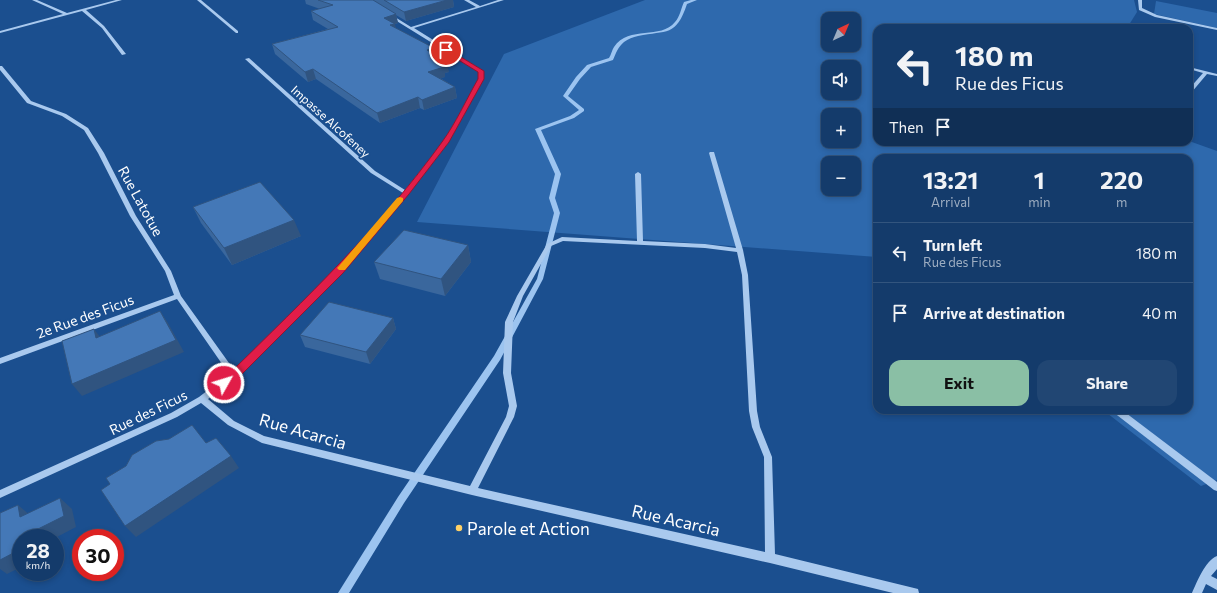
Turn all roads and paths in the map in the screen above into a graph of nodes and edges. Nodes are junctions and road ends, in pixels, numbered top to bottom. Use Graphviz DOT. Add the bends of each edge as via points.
graph roads {
  1 [pos="34,0"];
  2 [pos="120,0"];
  3 [pos="199,0"];
  4 [pos="466,0"];
  5 [pos="502,0"];
  6 [pos="1140,0"];
  7 [pos="480,7"];
  8 [pos="83,10"];
  9 [pos="385,12"];
  10 [pos="65,14"];
  11 [pos="410,28"];
  12 [pos="1217,29"];
  13 [pos="0,32"];
  14 [pos="237,32"];
  15 [pos="124,54"];
  16 [pos="247,59"];
  17 [pos="0,67"];
  18 [pos="1193,69"];
  19 [pos="1206,72"];
  20 [pos="1217,75"];
  21 [pos="1193,87"];
  22 [pos="712,153"];
  23 [pos="638,174"];
  24 [pos="406,193"];
  25 [pos="640,243"];
  26 [pos="740,250"];
  27 [pos="178,296"];
  28 [pos="0,361"];
  29 [pos="234,375"];
  30 [pos="202,399"];
  31 [pos="1121,414"];
  32 [pos="1217,487"];
  33 [pos="472,491"];
  34 [pos="0,494"];
  35 [pos="770,558"];
  36 [pos="1217,561"];
  37 [pos="1204,577"];
  38 [pos="1217,585"];
  39 [pos="914,593"];
  40 [pos="1197,593"];
  1 -- 10 [label="street"];
  2 -- 8 [label="street"];
  3 -- 14 [label="street"];
  4 -- 7 [label="street"];
  5 -- 7 [label="street"];
  6 -- 12 [label="street" via="1140,9 1156,16"];
  7 -- 11 [label="street"];
  8 -- 10 [label="street"];
  8 -- 15 [label="street" via="103,28"];
  9 -- 11 [label="street, Rue des Ficus"];
  10 -- 13 [label="street"];
  11 -- 24 [label="street, Rue des Ficus" via="481,71 481,79 446,142"];
  16 -- 24 [label="street, Impasse Alcofeney" via="373,172"];
  17 -- 27 [label="street, Rue Latotue" via="29,102 64,114 86,129 133,216 168,271"];
  18 -- 19 [label="street"];
  19 -- 20 [label="street"];
  19 -- 21 [label="street"];
  22 -- 26 [label="street"];
  23 -- 25 [label="street"];
  24 -- 29 [label="street, Rue des Ficus" via="340,270"];
  25 -- 26 [label="street"];
  25 -- 33 [label="street" via="562,239 550,245 520,296 509,322 506,353 513,406 510,417"];
  26 -- 35 [label="street" via="745,275 752,411 768,457"];
  27 -- 28 [label="street, 2e Rue des Ficus"];
  27 -- 29 [label="street, Rue Latotue"];
  29 -- 30 [label="street, Rue des Ficus"];
  30 -- 33 [label="street, Rue Acarcia" via="231,423 262,439"];
  30 -- 34 [label="street, Rue des Ficus" via="174,415"];
  31 -- 32 [label="street"];
  33 -- 35 [label="street, Rue Acarcia"];
  35 -- 39 [label="street, Rue Acarcia"];
  36 -- 37 [label="street"];
  37 -- 38 [label="street"];
  37 -- 40 [label="street"];
}
